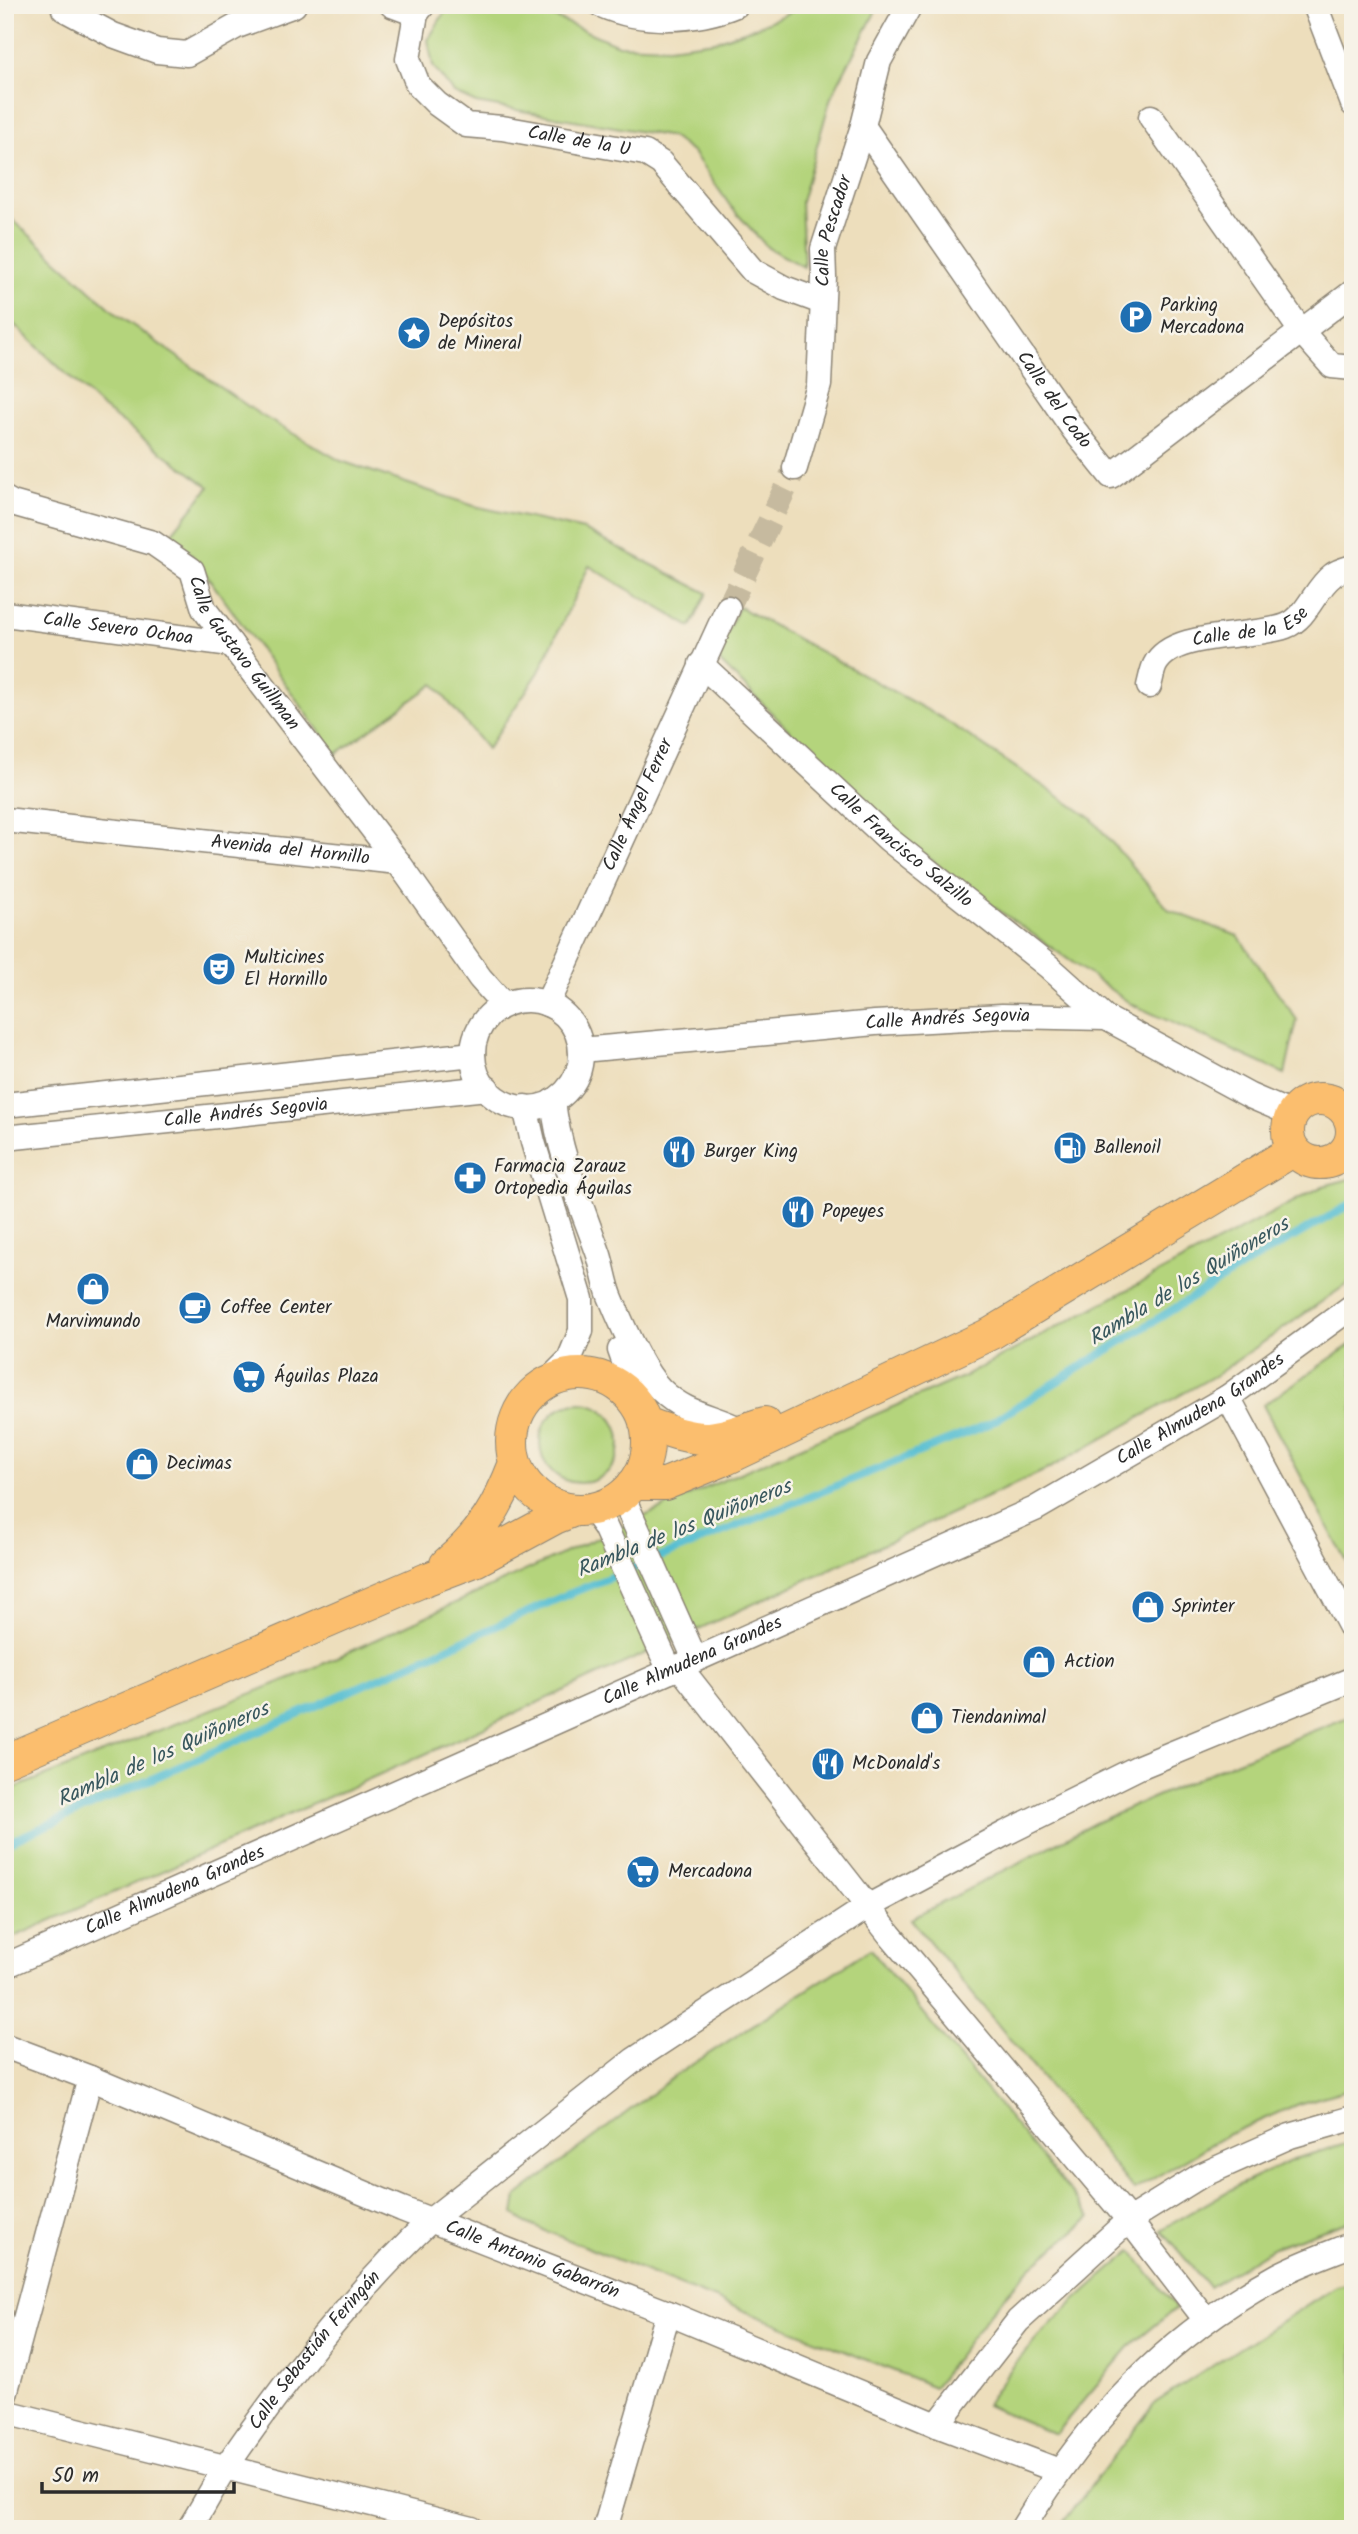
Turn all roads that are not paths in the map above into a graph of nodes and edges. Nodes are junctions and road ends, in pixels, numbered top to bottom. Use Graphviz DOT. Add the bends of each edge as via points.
graph roads {
  1 [pos="294,5"];
  2 [pos="392,5"];
  3 [pos="601,5"];
  4 [pos="736,5"];
  5 [pos="910,5"];
  6 [pos="1315,5"];
  7 [pos="64,9"];
  8 [pos="420,10"];
  9 [pos="1353,104"];
  10 [pos="1150,117"];
  11 [pos="863,126"];
  12 [pos="1353,292"];
  13 [pos="822,302"];
  14 [pos="1301,331"];
  15 [pos="1353,368"];
  16 [pos="795,468"];
  17 [pos="5,499"];
  18 [pos="1353,567"];
  19 [pos="728,608"];
  20 [pos="5,614"];
  21 [pos="230,644"];
  22 [pos="701,664"];
  23 [pos="1149,686"];
  24 [pos="5,820"];
  25 [pos="398,862"];
  26 [pos="547,1004"];
  27 [pos="504,1005"];
  28 [pos="1107,1018"];
  29 [pos="581,1050"];
  30 [pos="473,1054"];
  31 [pos="487,1088"];
  32 [pos="553,1101"];
  33 [pos="5,1105"];
  34 [pos="525,1107"];
  35 [pos="1292,1114"];
  36 [pos="1351,1115"];
  37 [pos="5,1138"];
  38 [pos="1294,1150"];
  39 [pos="610,1296"];
  40 [pos="1353,1306"];
  41 [pos="548,1381"];
  42 [pos="864,1393"];
  43 [pos="1228,1397"];
  44 [pos="641,1414"];
  45 [pos="741,1430"];
  46 [pos="515,1463"];
  47 [pos="628,1489"];
  48 [pos="583,1509"];
  49 [pos="427,1579"];
  50 [pos="1353,1631"];
  51 [pos="681,1665"];
  52 [pos="1353,1679"];
  53 [pos="5,1761"];
  54 [pos="867,1907"];
  55 [pos="5,1966"];
  56 [pos="5,2046"];
  57 [pos="90,2078"];
  58 [pos="1353,2118"];
  59 [pos="431,2220"];
  60 [pos="1129,2220"];
  61 [pos="1353,2244"];
  62 [pos="668,2313"];
  63 [pos="1206,2320"];
  64 [pos="5,2394"];
  65 [pos="5,2412"];
  66 [pos="937,2425"];
  67 [pos="227,2466"];
  68 [pos="1059,2471"];
  69 [pos="189,2529"];
  70 [pos="472,2529"];
  71 [pos="605,2529"];
  72 [pos="1022,2529"];
  1 -- 7 [label="street" via="237,26 187,54 157,51 113,35"];
  2 -- 8 [label="street"];
  3 -- 4 [label="street" via="619,13 673,19"];
  5 -- 11 [label="street, Calle Pescador" via="878,61"];
  6 -- 9 [label="street"];
  8 -- 13 [label="street, Calle de la U" via="408,59 418,85 437,104 466,125 645,153 661,163 753,271"];
  10 -- 14 [label="street"];
  11 -- 13 [label="street, Calle Pescador" via="823,248"];
  11 -- 14 [label="street, Calle del Codo" via="1074,430 1111,476"];
  12 -- 14 [label="street, Calle del Codo"];
  13 -- 16 [label="street, Calle Pescador" via="819,385"];
  14 -- 15 [label="street" via="1332,366"];
  17 -- 21 [label="street, Calle Gustavo Guillman" via="153,542 192,570 204,609"];
  18 -- 23 [label="street, Calle de la Ese" via="1335,573 1289,625 1258,634 1186,641 1166,651 1155,664"];
  19 -- 22 [label="street, Calle Ángel Ferrer"];
  20 -- 21 [label="street, Calle Severo Ochoa"];
  21 -- 25 [label="street, Calle Gustavo Guillman"];
  22 -- 26 [label="street, Calle Ángel Ferrer"];
  22 -- 28 [label="street, Calle Francisco Salzillo" via="888,839"];
  24 -- 25 [label="street, Avenida del Hornillo"];
  25 -- 27 [label="street, Avenida del Hornillo"];
  26 -- 27 [label="street" via="523,1000"];
  26 -- 29 [label="street" via="568,1018"];
  27 -- 30 [label="street" via="483,1022"];
  28 -- 29 [label="street, Calle Andrés Segovia" via="1002,1016 875,1023"];
  28 -- 35 [label="street, Calle Andrés Segovia"];
  29 -- 32 [label="street" via="574,1081"];
  30 -- 31 [label="street" via="477,1073"];
  30 -- 33 [label="street, Calle Andrés Segovia"];
  31 -- 34 [label="street" via="505,1102"];
  31 -- 37 [label="street, Calle Andrés Segovia"];
  32 -- 34 [label="street"];
  32 -- 39 [label="street" via="557,1133"];
  34 -- 41 [label="street" via="581,1299 581,1331 569,1360"];
  35 -- 36 [label="main road" via="1304,1103 1321,1098"];
  35 -- 38 [label="main road" via="1287,1131"];
  36 -- 38 [label="main road" via="1351,1138 1339,1157 1317,1163"];
  38 -- 42 [label="main road" via="992,1333"];
  39 -- 44 [label="street" via="607,1311"];
  39 -- 45 [label="street" via="646,1372 662,1390 699,1416 717,1418"];
  40 -- 43 [label="street, Calle Almudena Grandes"];
  41 -- 44 [label="main road" via="572,1374 595,1376 616,1385"];
  41 -- 46 [label="main road" via="517,1413 511,1443"];
  42 -- 45 [label="main road"];
  42 -- 47 [label="main road" via="665,1484"];
  43 -- 50 [label="street"];
  43 -- 51 [label="street, Calle Almudena Grandes" via="1035,1509"];
  44 -- 45 [label="main road" via="690,1437"];
  44 -- 47 [label="main road" via="647,1452"];
  46 -- 48 [label="main road" via="538,1495 555,1505"];
  46 -- 49 [label="main road" via="491,1517 469,1545"];
  47 -- 48 [label="main road" via="608,1504"];
  47 -- 51 [label="street"];
  48 -- 49 [label="main road"];
  48 -- 51 [label="street" via="606,1527 627,1576"];
  49 -- 53 [label="main road"];
  51 -- 54 [label="street"];
  51 -- 55 [label="street, Calle Almudena Grandes"];
  52 -- 54 [label="street, Calle Sebastián Feringán" via="1139,1768"];
  54 -- 59 [label="street, Calle Sebastián Feringán" via="634,2060"];
  54 -- 60 [label="street"];
  56 -- 57 [label="street, Calle Antonio Gabarrón"];
  57 -- 59 [label="street, Calle Antonio Gabarrón"];
  57 -- 64 [label="street"];
  58 -- 60 [label="street" via="1290,2136 1200,2176"];
  59 -- 62 [label="street, Calle Antonio Gabarrón"];
  59 -- 67 [label="street, Calle Sebastián Feringán" via="309,2352"];
  60 -- 63 [label="street"];
  60 -- 66 [label="street" via="1018,2320"];
  61 -- 63 [label="street" via="1281,2274"];
  62 -- 66 [label="street, Calle Antonio Gabarrón"];
  62 -- 71 [label="street"];
  63 -- 68 [label="street" via="1150,2365 1093,2426"];
  65 -- 67 [label="street"];
  66 -- 68 [label="street, Calle Antonio Gabarrón"];
  67 -- 69 [label="street, Calle Sebastián Feringán"];
  67 -- 70 [label="street"];
  68 -- 72 [label="street"];
}
